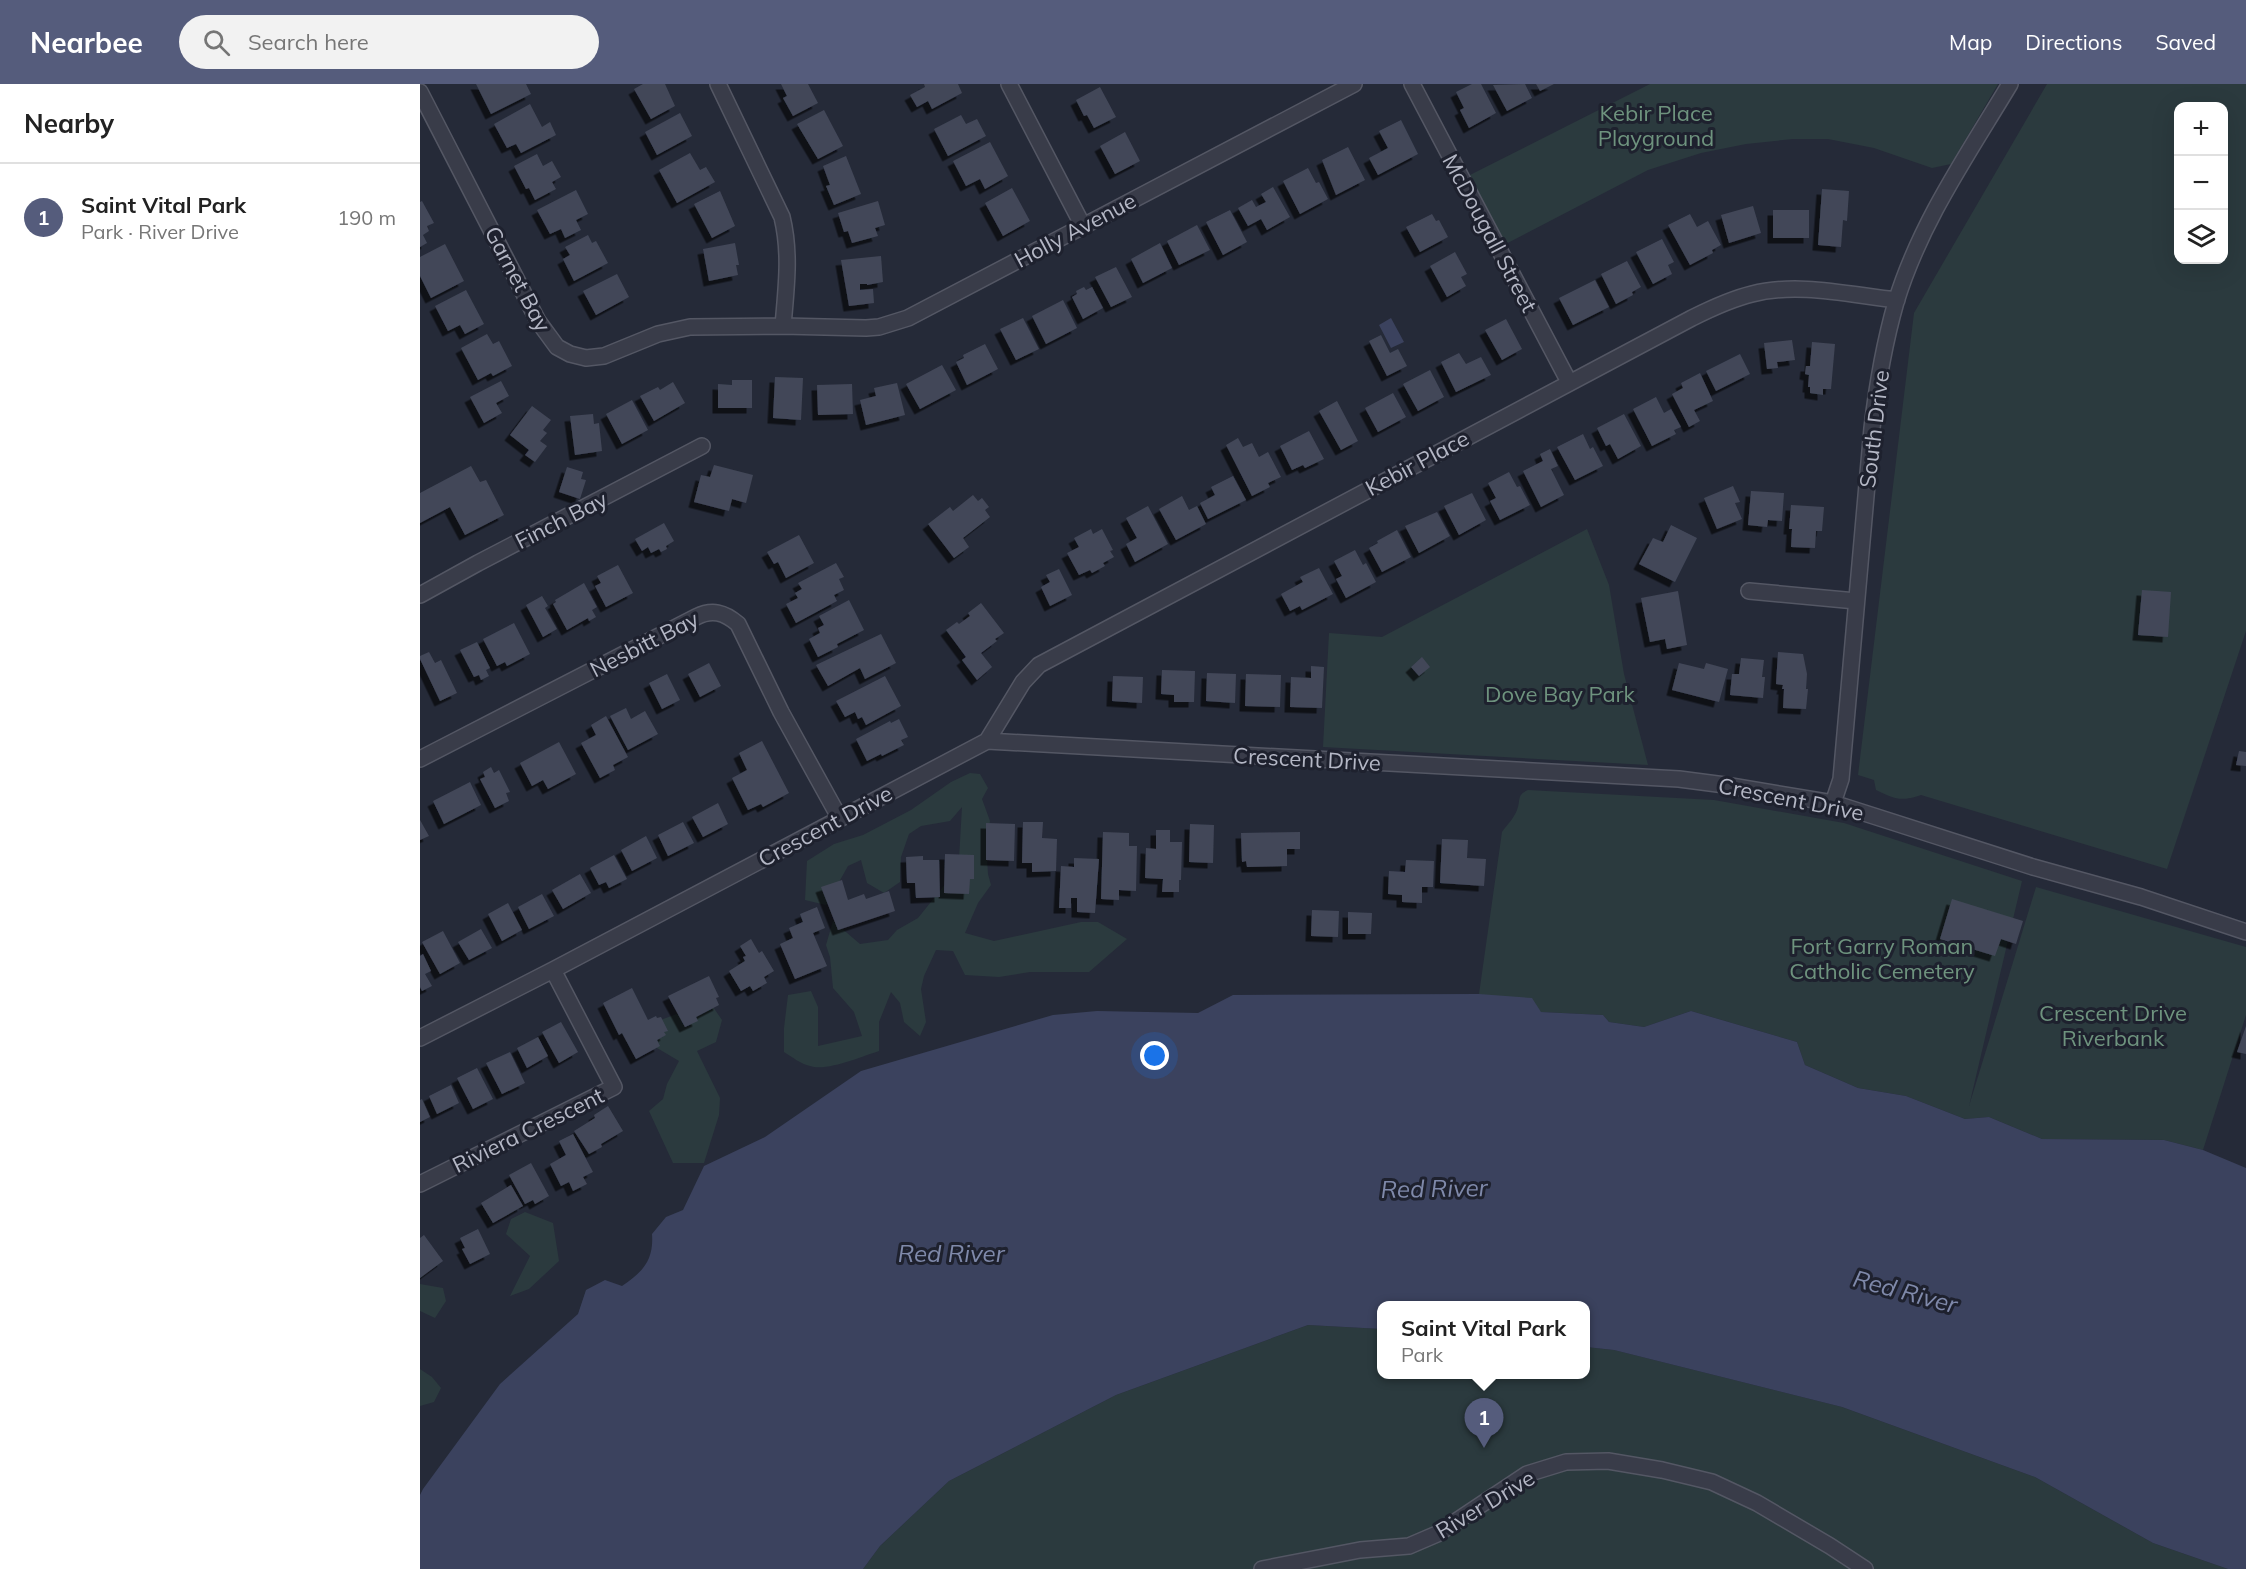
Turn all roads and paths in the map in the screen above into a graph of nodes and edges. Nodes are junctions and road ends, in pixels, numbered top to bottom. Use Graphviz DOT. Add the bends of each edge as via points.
graph roads {
  1 [pos="718,84"];
  2 [pos="1009,84"];
  3 [pos="1354,84"];
  4 [pos="1412,84"];
  5 [pos="2010,84"];
  6 [pos="420,92"];
  7 [pos="1083,226"];
  8 [pos="1897,300"];
  9 [pos="783,326"];
  10 [pos="1569,382"];
  11 [pos="702,446"];
  12 [pos="1749,591"];
  13 [pos="420,595"];
  14 [pos="1856,602"];
  15 [pos="987,741"];
  16 [pos="420,759"];
  17 [pos="1833,803"];
  18 [pos="839,817"];
  19 [pos="2246,932"];
  20 [pos="553,970"];
  21 [pos="420,1038"];
  22 [pos="420,1184"];
  23 [pos="1262,1569"];
  24 [pos="1865,1569"];
  1 -- 9 [label="street" via="787,235 789,261"];
  2 -- 7 [label="street"];
  3 -- 7 [label="street, Holly Avenue"];
  4 -- 10 [label="street, McDougall Street"];
  5 -- 8 [label="street, South Drive" via="1930,218"];
  6 -- 9 [label="street, Garnet Bay" via="538,321 558,347 586,358 604,356 658,334 690,327"];
  7 -- 9 [label="street, Holly Avenue" via="893,324 866,328"];
  8 -- 10 [label="street, Kebir Place" via="1799,289 1755,293 1728,300"];
  8 -- 14 [label="street, South Drive" via="1878,375"];
  10 -- 15 [label="street, Kebir Place" via="1039,665 1023,682"];
  11 -- 13 [label="street, Finch Bay"];
  12 -- 14 [label="street"];
  14 -- 17 [label="street, South Drive" via="1841,779"];
  15 -- 17 [label="street, Crescent Drive" via="1679,779"];
  15 -- 18 [label="street, Crescent Drive"];
  16 -- 18 [label="street, Nesbitt Bay" via="696,617 717,612 738,624 780,712"];
  17 -- 19 [label="street, Crescent Drive"];
  18 -- 20 [label="street, Crescent Drive"];
  20 -- 21 [label="street, Crescent Drive"];
  20 -- 22 [label="street, Riviera Crescent" via="614,1087"];
  23 -- 24 [label="street, River Drive" via="1360,1550 1409,1546 1437,1534 1527,1474 1566,1462 1608,1461 1712,1482 1757,1503"];
}
